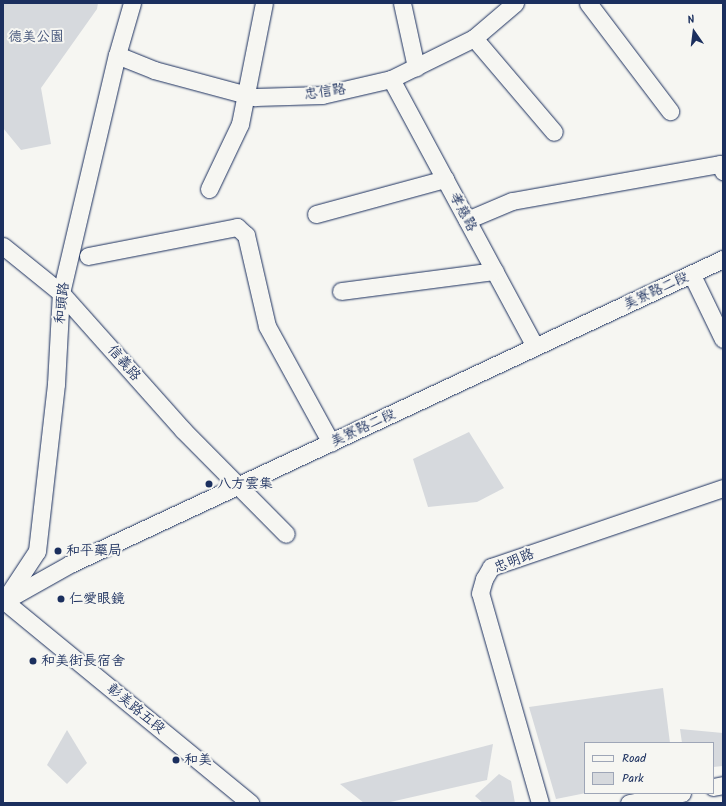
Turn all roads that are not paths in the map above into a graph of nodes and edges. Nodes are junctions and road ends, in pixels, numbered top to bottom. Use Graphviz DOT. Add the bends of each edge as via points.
graph roads {
  1 [pos="132,3"];
  2 [pos="264,3"];
  3 [pos="402,3"];
  4 [pos="515,3"];
  5 [pos="588,3"];
  6 [pos="474,38"];
  7 [pos="117,56"];
  8 [pos="416,67"];
  9 [pos="391,79"];
  10 [pos="246,94"];
  11 [pos="670,111"];
  12 [pos="554,132"];
  13 [pos="723,171"];
  14 [pos="445,179"];
  15 [pos="209,190"];
  16 [pos="316,214"];
  17 [pos="467,220"];
  18 [pos="3,246"];
  19 [pos="88,256"];
  20 [pos="723,259"];
  21 [pos="495,271"];
  22 [pos="692,275"];
  23 [pos="341,291"];
  24 [pos="60,293"];
  25 [pos="723,339"];
  26 [pos="535,346"];
  27 [pos="331,444"];
  28 [pos="240,486"];
  29 [pos="723,488"];
  30 [pos="286,534"];
  31 [pos="3,601"];
  32 [pos="677,794"];
  33 [pos="250,803"];
  34 [pos="540,803"];
  35 [pos="629,803"];
  1 -- 7 [label="street, 和頭路"];
  2 -- 10 [label="street"];
  3 -- 8 [label="street"];
  4 -- 6 [label="street, 忠信路"];
  5 -- 11 [label="street"];
  6 -- 8 [label="street, 忠信路"];
  6 -- 12 [label="street"];
  7 -- 10 [label="street, 忠信路" via="154,70"];
  7 -- 24 [label="street, 和頭路"];
  8 -- 9 [label="street, 忠信路"];
  9 -- 10 [label="street, 忠信路" via="322,95 255,97"];
  9 -- 14 [label="street, 孝慈路"];
  10 -- 15 [label="street" via="240,124"];
  13 -- 17 [label="street" via="720,164 512,201"];
  14 -- 16 [label="street"];
  14 -- 17 [label="street, 孝慈路"];
  17 -- 21 [label="street, 孝慈路"];
  18 -- 24 [label="street, 信義路"];
  19 -- 27 [label="street" via="237,227 246,235 267,326"];
  20 -- 22 [label="street, 美寮路二段"];
  21 -- 23 [label="street"];
  21 -- 26 [label="street, 孝慈路"];
  22 -- 25 [label="street"];
  22 -- 26 [label="street, 美寮路二段"];
  24 -- 28 [label="street, 信義路" via="183,430"];
  24 -- 31 [label="street, 和頭路" via="56,384 37,551"];
  26 -- 27 [label="street, 美寮路二段"];
  27 -- 28 [label="street, 美寮路二段"];
  28 -- 30 [label="street, 信義路"];
  28 -- 31 [label="street, 美寮路二段" via="70,564"];
  29 -- 34 [label="street, 忠明路" via="491,567 484,579 480,593"];
  31 -- 33 [label="street, 彰美路五段"];
  32 -- 35 [label="street"];
}
